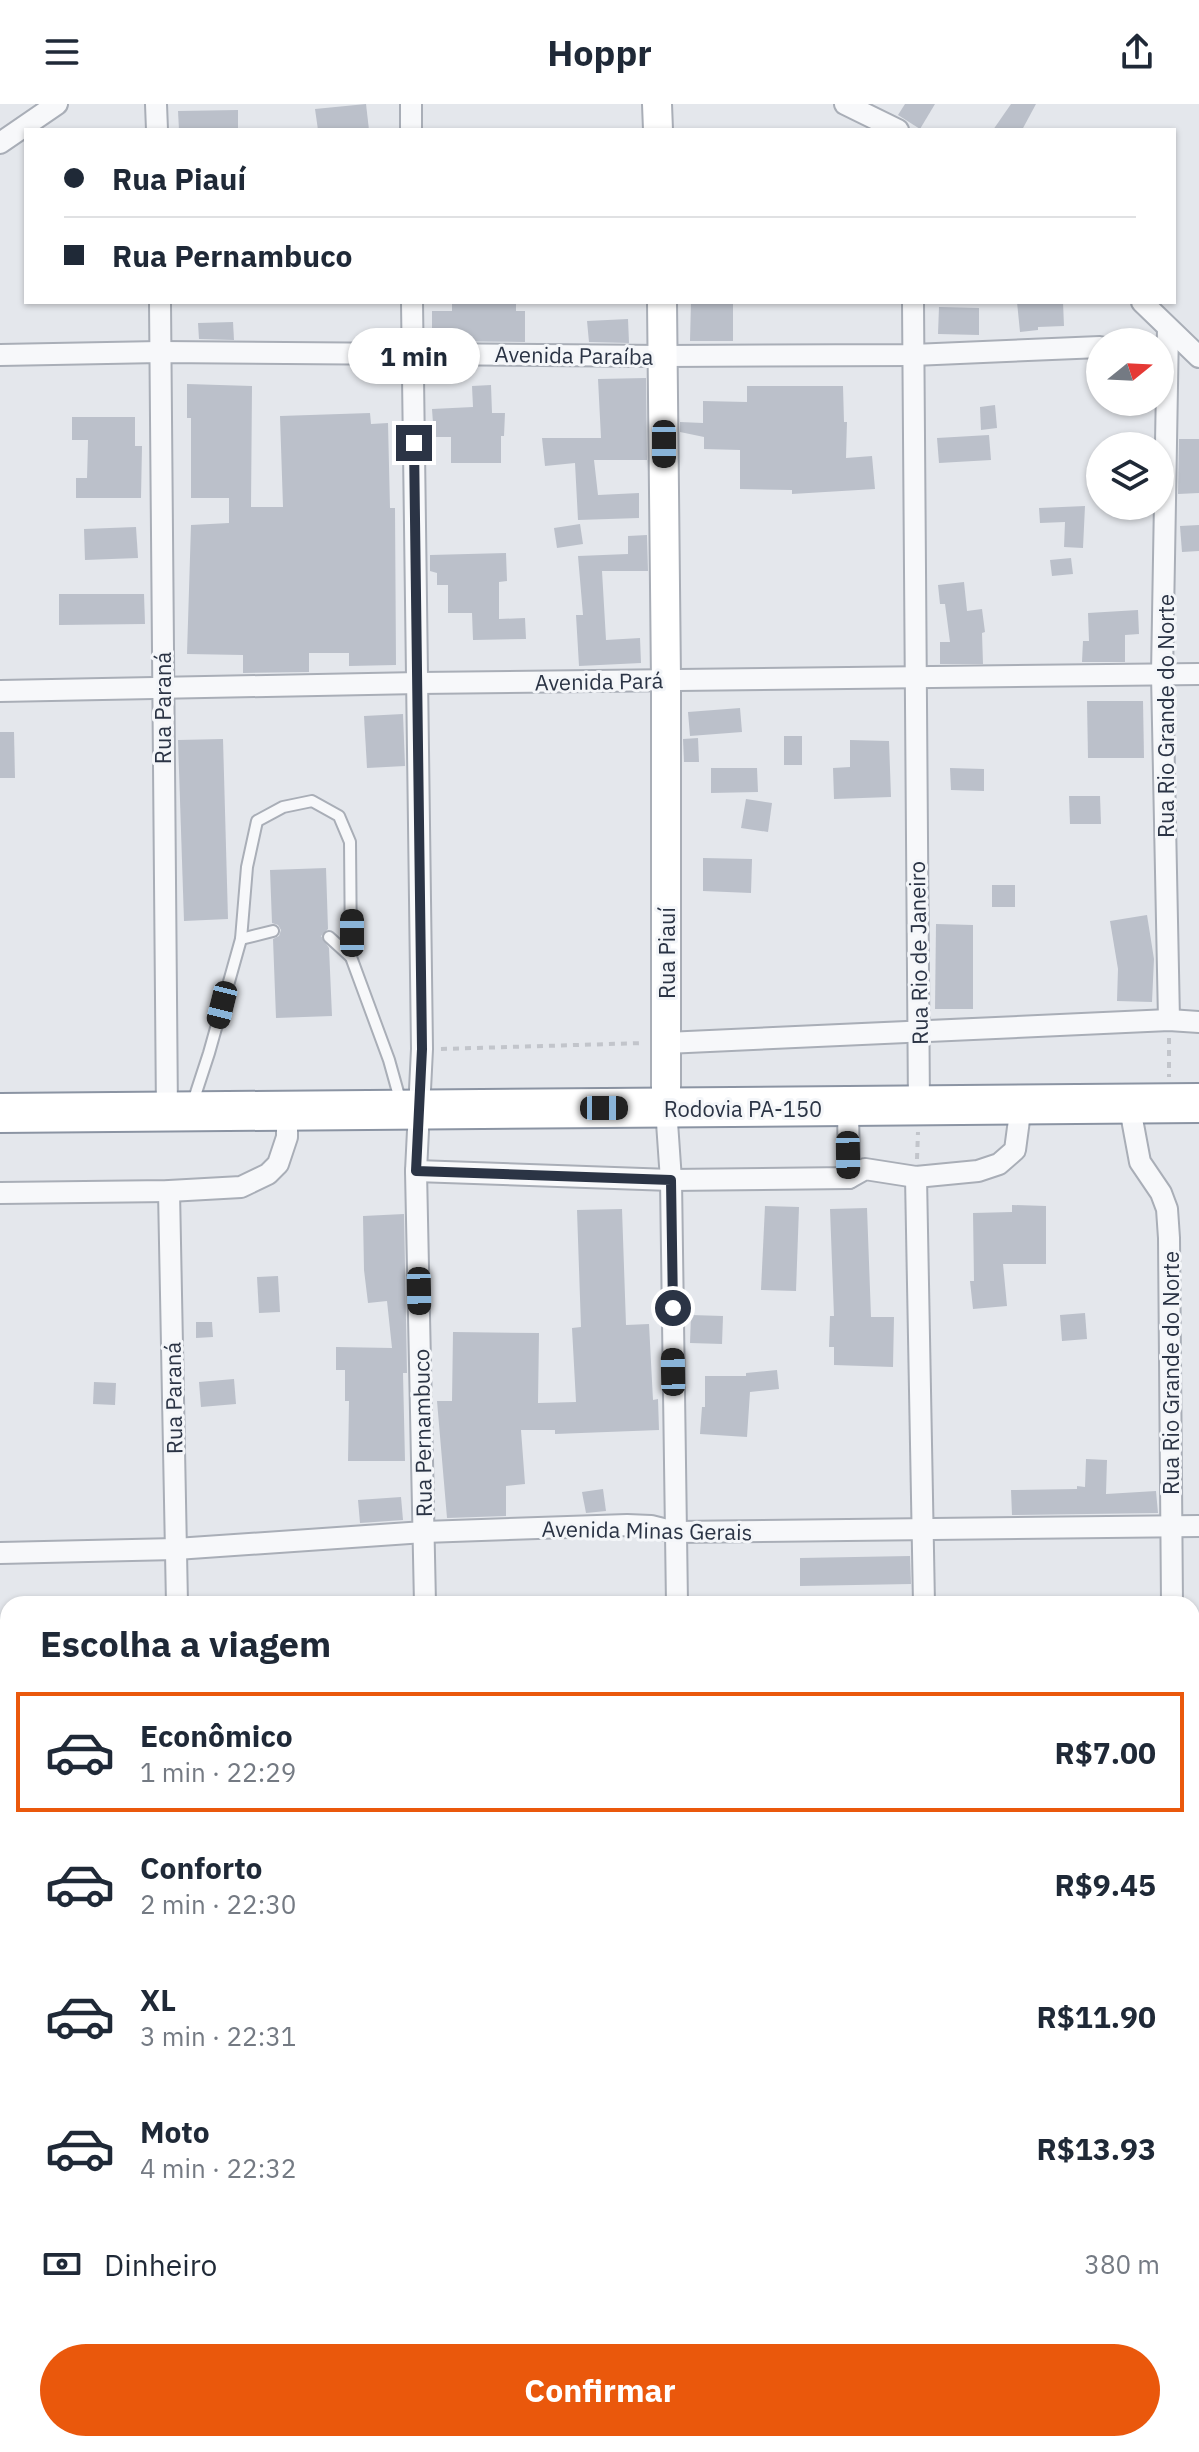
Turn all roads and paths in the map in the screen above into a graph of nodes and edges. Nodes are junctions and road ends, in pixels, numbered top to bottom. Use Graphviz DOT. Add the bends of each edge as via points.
graph roads {
  1 [pos="57,104"];
  2 [pos="156,104"];
  3 [pos="411,104"];
  4 [pos="657,104"];
  5 [pos="845,104"];
  6 [pos="157,128"];
  7 [pos="411,128"];
  8 [pos="658,128"];
  9 [pos="894,128"];
  10 [pos="0,143"];
  11 [pos="160,304"];
  12 [pos="412,304"];
  13 [pos="662,304"];
  14 [pos="913,304"];
  15 [pos="1143,304"];
  16 [pos="1157,328"];
  17 [pos="1174,345"];
  18 [pos="1086,348"];
  19 [pos="160,352"];
  20 [pos="413,353"];
  21 [pos="0,355"];
  22 [pos="913,355"];
  23 [pos="664,356"];
  24 [pos="1199,357"];
  25 [pos="1164,416"];
  26 [pos="1162,674"];
  27 [pos="1199,674"];
  28 [pos="915,678"];
  29 [pos="666,680"];
  30 [pos="419,683"];
  31 [pos="162,687"];
  32 [pos="0,691"];
  33 [pos="273,931"];
  34 [pos="329,937"];
  35 [pos="241,939"];
  36 [pos="351,957"];
  37 [pos="1169,1020"];
  38 [pos="1199,1022"];
  39 [pos="918,1031"];
  40 [pos="666,1043"];
  41 [pos="422,1049"];
  42 [pos="1129,1103"];
  43 [pos="1184,1103"];
  44 [pos="1021,1105"];
  45 [pos="848,1107"];
  46 [pos="919,1107"];
  47 [pos="411,1108"];
  48 [pos="666,1108"];
  49 [pos="287,1111"];
  50 [pos="0,1113"];
  51 [pos="178,1113"];
  52 [pos="416,1171"];
  53 [pos="916,1177"];
  54 [pos="849,1178"];
  55 [pos="671,1180"];
  56 [pos="169,1191"];
  57 [pos="0,1193"];
  58 [pos="1170,1526"];
  59 [pos="1199,1526"];
  60 [pos="921,1530"];
  61 [pos="424,1532"];
  62 [pos="675,1532"];
  63 [pos="176,1549"];
  64 [pos="0,1553"];
  65 [pos="177,1596"];
  66 [pos="425,1596"];
  67 [pos="677,1596"];
  68 [pos="924,1596"];
  69 [pos="1172,1596"];
  1 -- 10 [label="street"];
  2 -- 6 [label="street"];
  3 -- 7 [label="street"];
  4 -- 8 [label="street"];
  5 -- 9 [label="street"];
  11 -- 19 [label="street, Rua Paraná"];
  12 -- 20 [label="street, Rua Pernambuco"];
  13 -- 23 [label="street, Rua Piauí"];
  14 -- 22 [label="street, Rua Rio de Janeiro"];
  15 -- 16 [label="street"];
  17 -- 24 [label="street"];
  18 -- 22 [label="street, Avenida Paraíba"];
  19 -- 20 [label="street, Avenida Paraíba"];
  19 -- 21 [label="street, Avenida Paraíba"];
  19 -- 31 [label="street, Rua Paraná"];
  20 -- 23 [label="street, Avenida Paraíba"];
  20 -- 30 [label="street, Rua Pernambuco"];
  22 -- 23 [label="street, Avenida Paraíba"];
  22 -- 28 [label="street, Rua Rio de Janeiro"];
  23 -- 29 [label="street, Rua Piauí"];
  25 -- 26 [label="street, Rua Rio Grande do Norte"];
  26 -- 27 [label="street, Avenida Pará"];
  26 -- 28 [label="street, Avenida Pará"];
  26 -- 37 [label="street, Rua Rio Grande do Norte"];
  28 -- 29 [label="street, Avenida Pará"];
  28 -- 39 [label="street, Rua Rio de Janeiro"];
  29 -- 30 [label="street, Avenida Pará"];
  29 -- 40 [label="street, Rua Piauí"];
  30 -- 31 [label="street, Avenida Pará"];
  30 -- 41 [label="street, Rua Pernambuco"];
  31 -- 32 [label="street, Avenida Pará"];
  31 -- 51 [label="street, Rua Paraná"];
  33 -- 35 [label="lane"];
  34 -- 36 [label="lane"];
  35 -- 36 [label="lane" via="257,821 283,807 312,801 339,816 350,842"];
  35 -- 51 [label="lane" via="209,1053"];
  36 -- 47 [label="lane"];
  37 -- 38 [label="street"];
  37 -- 39 [label="street"];
  37 -- 43 [label="path"];
  39 -- 40 [label="street"];
  39 -- 46 [label="street, Rua Rio de Janeiro"];
  40 -- 41 [label="path"];
  40 -- 48 [label="street, Rua Piauí"];
  41 -- 47 [label="street, Rua Pernambuco"];
  42 -- 43 [label="highway, Rodovia PA-150"];
  42 -- 44 [label="highway, Rodovia PA-150"];
  42 -- 58 [label="street, Rua Rio Grande do Norte" via="1140,1162 1167,1209"];
  44 -- 46 [label="highway, Rodovia PA-150"];
  44 -- 53 [label="street" via="1015,1150 999,1164"];
  45 -- 46 [label="highway, Rodovia PA-150"];
  45 -- 48 [label="highway, Rodovia PA-150"];
  45 -- 54 [label="street"];
  46 -- 53 [label="path"];
  47 -- 48 [label="highway, Rodovia PA-150"];
  47 -- 49 [label="highway, Rodovia PA-150"];
  47 -- 52 [label="street, Rua Pernambuco"];
  48 -- 55 [label="street, Rua Piauí"];
  49 -- 51 [label="highway, Rodovia PA-150"];
  49 -- 56 [label="street" via="283,1153 268,1174 241,1187"];
  50 -- 51 [label="highway, Rodovia PA-150"];
  52 -- 55 [label="street"];
  52 -- 61 [label="street, Rua Pernambuco"];
  53 -- 54 [label="street" via="865,1169"];
  53 -- 60 [label="street"];
  54 -- 55 [label="street"];
  55 -- 62 [label="street, Rua Piauí"];
  56 -- 57 [label="street"];
  56 -- 63 [label="street, Rua Paraná"];
  58 -- 59 [label="street, Avenida Minas Gerais"];
  58 -- 60 [label="street, Avenida Minas Gerais"];
  58 -- 69 [label="street, Rua Rio Grande do Norte"];
  60 -- 62 [label="street, Avenida Minas Gerais"];
  60 -- 68 [label="street"];
  61 -- 62 [label="street, Avenida Minas Gerais" via="627,1525"];
  61 -- 63 [label="street, Avenida Minas Gerais"];
  61 -- 66 [label="street, Rua Pernambuco"];
  62 -- 67 [label="street, Rua Piauí"];
  63 -- 64 [label="street, Avenida Minas Gerais"];
  63 -- 65 [label="street, Rua Paraná"];
}
